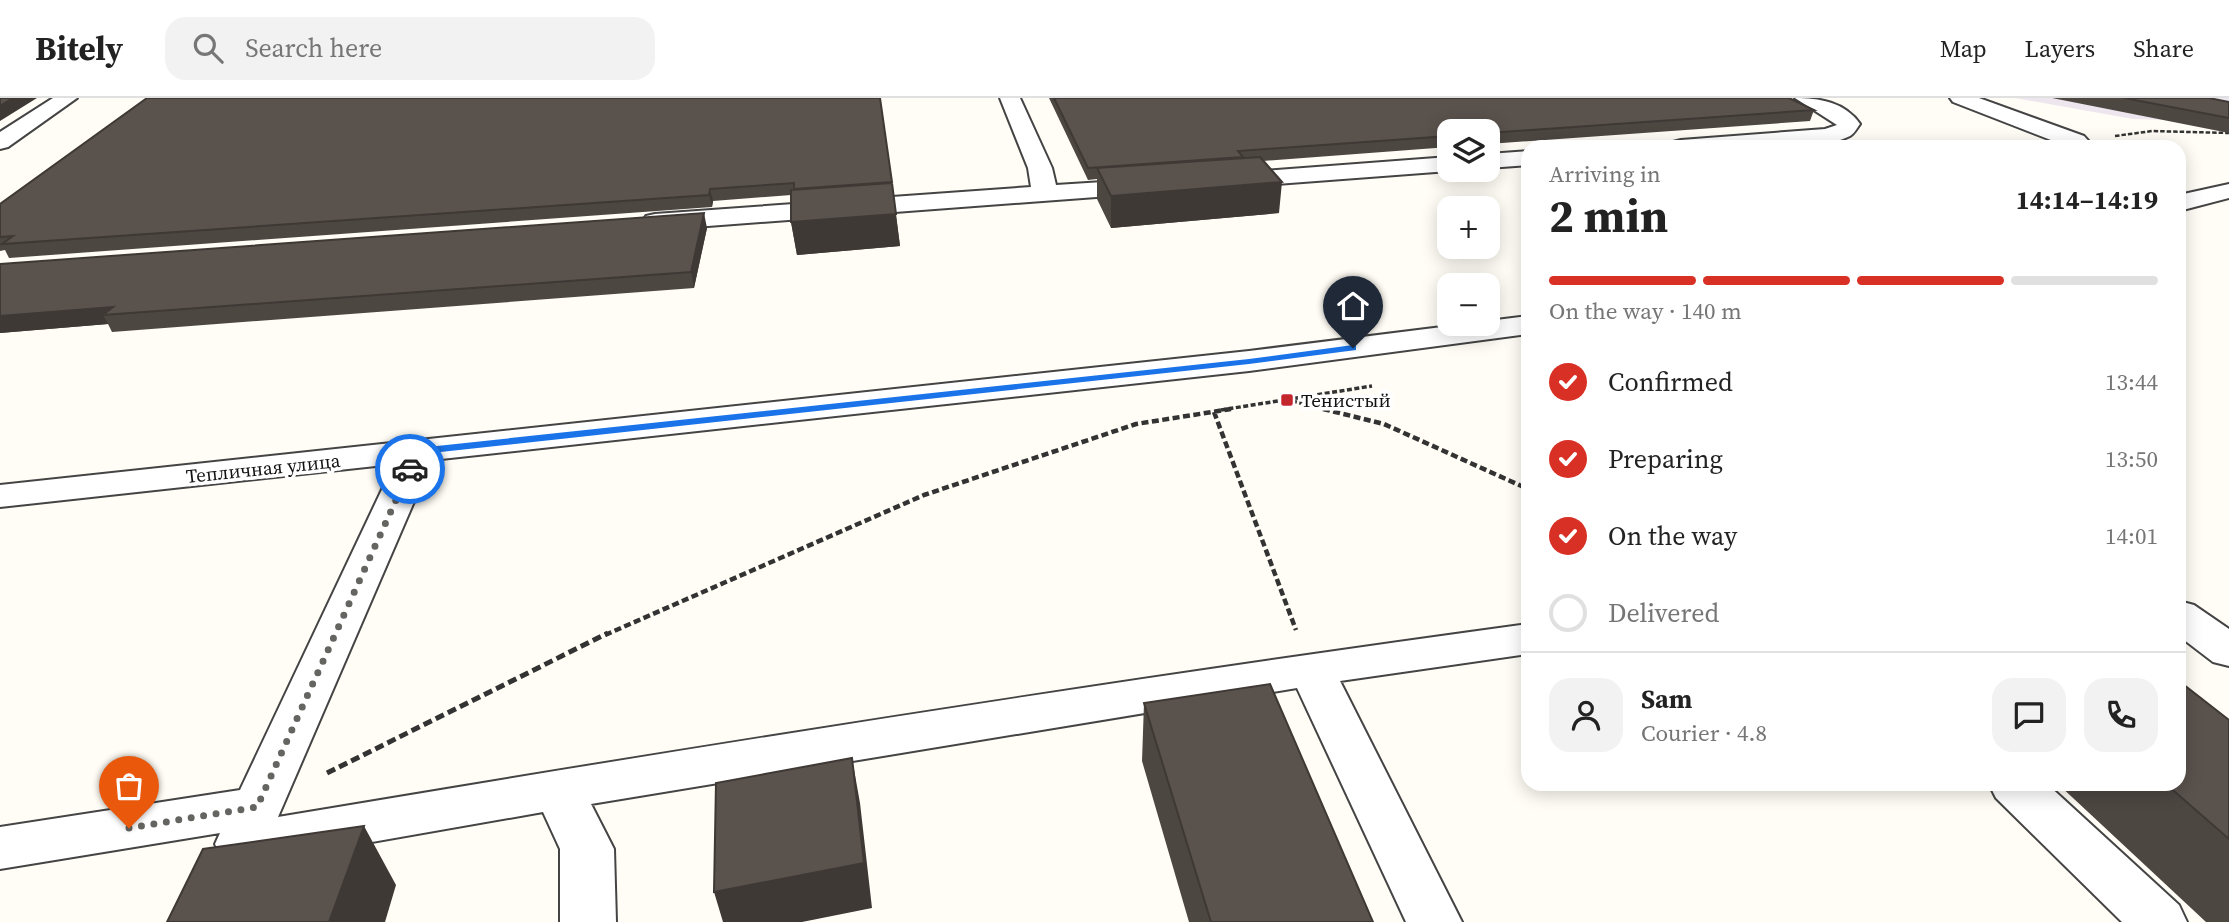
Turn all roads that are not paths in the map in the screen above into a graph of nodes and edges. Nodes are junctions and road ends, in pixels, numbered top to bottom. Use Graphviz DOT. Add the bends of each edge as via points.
graph roads {
  1 [pos="68,98"];
  2 [pos="1010,98"];
  3 [pos="1805,98"];
  4 [pos="1959,98"];
  5 [pos="1773,140"];
  6 [pos="2069,140"];
  7 [pos="0,142"];
  8 [pos="1521,159"];
  9 [pos="1500,160"];
  10 [pos="1437,165"];
  11 [pos="1198,183"];
  12 [pos="1170,185"];
  13 [pos="2229,191"];
  14 [pos="1045,194"];
  15 [pos="2186,202"];
  16 [pos="627,224"];
  17 [pos="1521,326"];
  18 [pos="418,451"];
  19 [pos="0,496"];
  20 [pos="2186,620"];
  21 [pos="1521,640"];
  22 [pos="2229,650"];
  23 [pos="1311,668"];
  24 [pos="558,789"];
  25 [pos="2021,791"];
  26 [pos="240,847"];
  27 [pos="0,848"];
  28 [pos="588,922"];
  29 [pos="1434,922"];
  30 [pos="2159,922"];
  1 -- 7 [label="street"];
  2 -- 14 [label="street" via="1040,168"];
  3 -- 5 [label="street" via="1849,124 1844,131 1826,136"];
  4 -- 6 [label="street"];
  8 -- 9 [label="street"];
  10 -- 11 [label="street"];
  12 -- 14 [label="street"];
  13 -- 15 [label="street"];
  14 -- 16 [label="street"];
  17 -- 18 [label="street, Тепличная улица" via="1249,362"];
  18 -- 19 [label="street, Тепличная улица"];
  18 -- 26 [label="street"];
  20 -- 22 [label="street"];
  21 -- 23 [label="street"];
  23 -- 24 [label="street"];
  23 -- 29 [label="street"];
  24 -- 26 [label="street"];
  24 -- 28 [label="street" via="587,849"];
  25 -- 30 [label="street"];
  26 -- 27 [label="street"];
}
